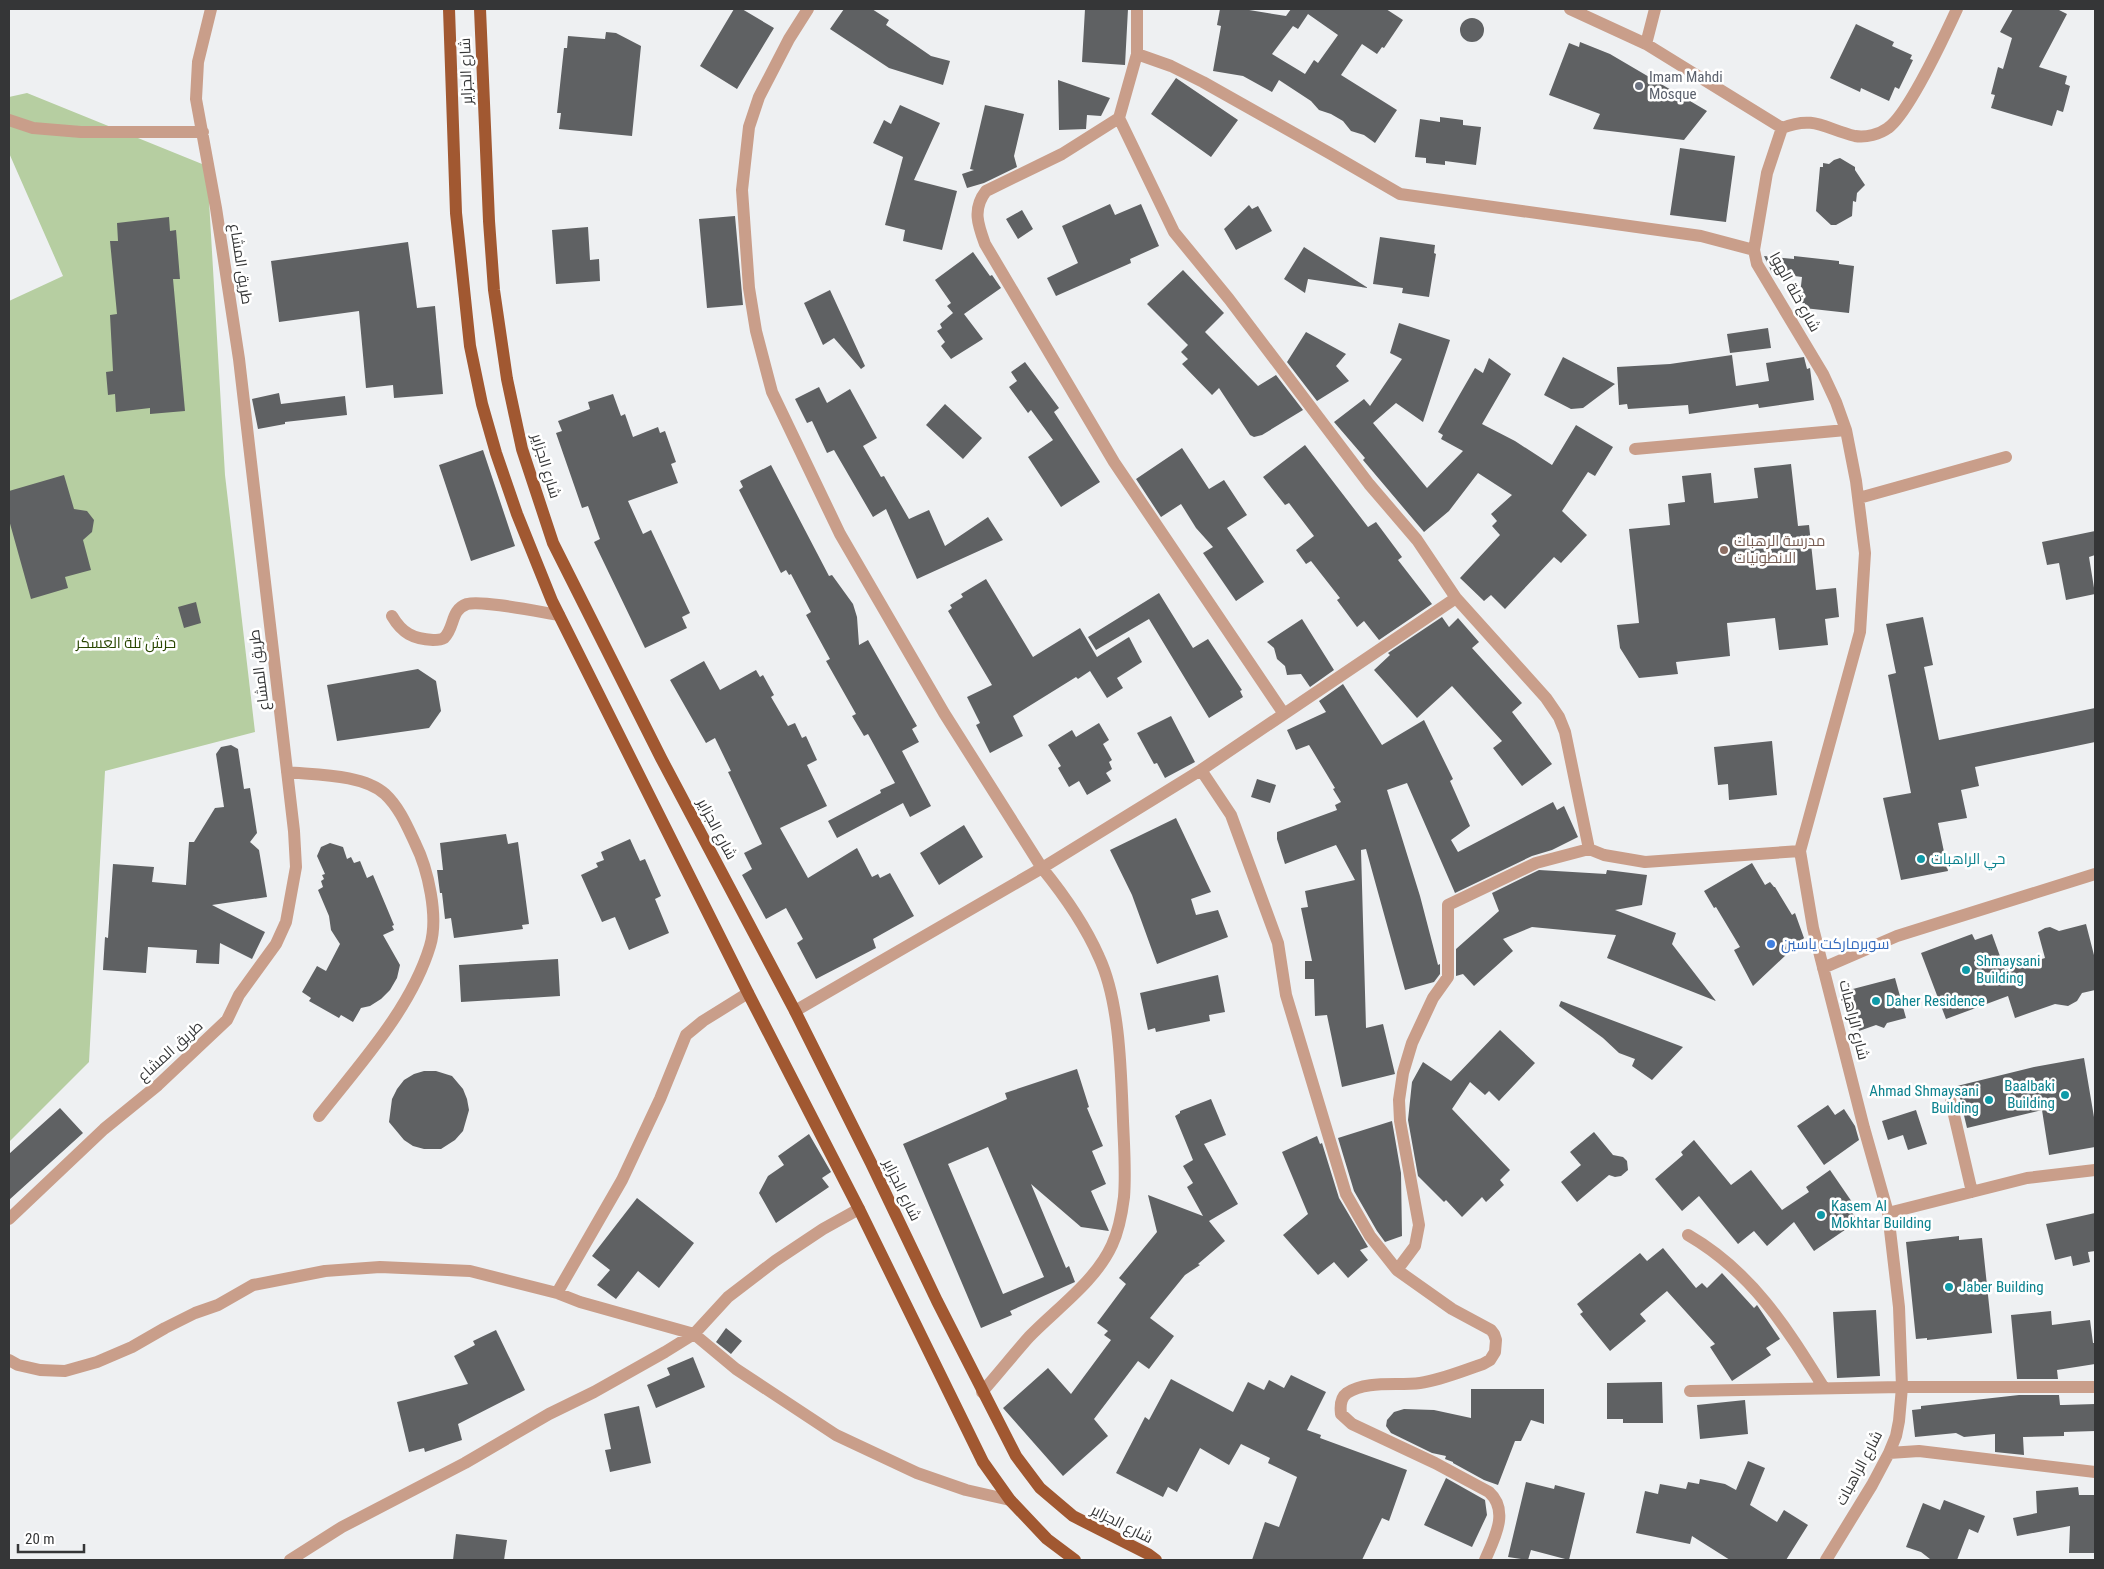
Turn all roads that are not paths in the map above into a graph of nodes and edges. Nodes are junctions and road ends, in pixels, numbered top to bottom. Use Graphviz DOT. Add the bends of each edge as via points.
graph roads {
  1 [pos="211,9"];
  2 [pos="449,9"];
  3 [pos="480,9"];
  4 [pos="808,9"];
  5 [pos="1137,9"];
  6 [pos="1570,9"];
  7 [pos="1655,9"];
  8 [pos="1957,9"];
  9 [pos="1646,44"];
  10 [pos="1137,54"];
  11 [pos="1119,118"];
  12 [pos="9,120"];
  13 [pos="1782,128"];
  14 [pos="203,132"];
  15 [pos="1754,250"];
  16 [pos="1846,430"];
  17 [pos="1635,449"];
  18 [pos="2006,458"];
  19 [pos="1859,498"];
  20 [pos="1456,598"];
  21 [pos="559,615"];
  22 [pos="392,616"];
  23 [pos="1846,683"];
  24 [pos="1284,714"];
  25 [pos="1201,770"];
  26 [pos="287,772"];
  27 [pos="1589,849"];
  28 [pos="1800,851"];
  29 [pos="1042,868"];
  30 [pos="2095,874"];
  31 [pos="1823,968"];
  32 [pos="748,993"];
  33 [pos="795,1011"];
  34 [pos="1951,1102"];
  35 [pos="319,1116"];
  36 [pos="2095,1170"];
  37 [pos="1972,1192"];
  38 [pos="859,1209"];
  39 [pos="1888,1213"];
  40 [pos="9,1219"];
  41 [pos="1688,1234"];
  42 [pos="1397,1270"];
  43 [pos="557,1293"];
  44 [pos="694,1334"];
  45 [pos="9,1360"];
  46 [pos="1902,1386"];
  47 [pos="2095,1387"];
  48 [pos="1824,1388"];
  49 [pos="1690,1391"];
  50 [pos="982,1392"];
  51 [pos="1888,1453"];
  52 [pos="2095,1472"];
  53 [pos="1010,1500"];
  54 [pos="1150,1558"];
  55 [pos="290,1560"];
  56 [pos="1075,1560"];
  57 [pos="1485,1560"];
  58 [pos="1826,1560"];
  1 -- 14 [label="street, طريق المشاع" via="196,84"];
  2 -- 21 [label="main road, شارع الجزاير" via="456,212 470,346 496,453 536,563"];
  3 -- 33 [label="main road, شارع الجزاير" via="494,290 507,379 522,449 553,542 661,758"];
  4 -- 29 [label="street" via="759,97 749,127 742,190 749,288 772,392 840,534 944,713"];
  5 -- 10 [label="street"];
  6 -- 9 [label="street"];
  7 -- 9 [label="street"];
  8 -- 13 [label="street" via="1911,98 1890,127 1880,133 1862,136 1804,121"];
  9 -- 13 [label="street"];
  10 -- 11 [label="street"];
  10 -- 15 [label="street" via="1194,78 1400,194 1701,236"];
  11 -- 20 [label="street" via="1174,232 1369,484 1417,540"];
  11 -- 24 [label="street" via="1062,154 986,190 980,198 976,218 985,244 1114,462"];
  12 -- 14 [label="street" via="33,128 81,132"];
  13 -- 15 [label="street, شارع خلة الهوا" via="1767,173"];
  14 -- 26 [label="street, طريق المشاع" via="239,359"];
  15 -- 16 [label="street, شارع خلة الهوا" via="1757,264 1823,374"];
  16 -- 17 [label="street"];
  16 -- 19 [label="street, شارع خلة الهوا"];
  18 -- 19 [label="street"];
  19 -- 23 [label="street, شارع خلة الهوا" via="1865,553 1860,632"];
  20 -- 24 [label="street"];
  20 -- 27 [label="street" via="1546,698 1559,717 1565,732"];
  21 -- 22 [label="street" via="468,604 458,609 444,637 439,640 408,635"];
  21 -- 32 [label="main road, شارع الجزاير"];
  23 -- 28 [label="street, شارع الراهبات"];
  24 -- 25 [label="street"];
  25 -- 29 [label="street"];
  25 -- 42 [label="street" via="1231,816 1278,943 1286,995 1346,1194 1370,1236"];
  26 -- 35 [label="street" via="358,780 385,794 402,817 420,854 433,904 430,944 412,988 378,1042"];
  26 -- 40 [label="street, طريق المشاع" via="296,867 286,922 276,944 239,995 227,1020 158,1085 104,1128"];
  27 -- 28 [label="street" via="1645,862"];
  27 -- 42 [label="street" via="1536,863 1448,905 1448,977 1433,998 1412,1043 1399,1100 1419,1224 1415,1246"];
  28 -- 31 [label="street, شارع الراهبات"];
  29 -- 33 [label="street"];
  29 -- 50 [label="street" via="1088,935 1100,958 1110,992 1122,1098 1124,1198 1112,1246 1095,1272 1028,1338"];
  30 -- 31 [label="street" via="1897,936"];
  31 -- 39 [label="street, شارع الراهبات"];
  32 -- 38 [label="main road, شارع الجزاير"];
  32 -- 43 [label="street" via="686,1035 622,1180"];
  33 -- 50 [label="main road, شارع الجزاير"];
  34 -- 37 [label="street"];
  36 -- 37 [label="street" via="2027,1178"];
  37 -- 39 [label="street"];
  38 -- 44 [label="street" via="741,1286"];
  38 -- 53 [label="main road, شارع الجزاير" via="983,1462"];
  39 -- 46 [label="street, شارع الراهبات" via="1899,1307"];
  41 -- 48 [label="street" via="1714,1251 1754,1287 1787,1328"];
  42 -- 57 [label="street" via="1452,1309 1491,1330 1496,1340 1495,1352 1483,1364 1421,1383 1352,1390 1342,1399 1341,1414 1352,1424 1435,1463 1494,1497 1500,1516"];
  43 -- 44 [label="street"];
  43 -- 45 [label="street" via="470,1271 380,1267 325,1271 253,1285 98,1362 65,1371 40,1370"];
  44 -- 53 [label="street" via="736,1369 836,1434 917,1473 966,1490"];
  44 -- 55 [label="street" via="465,1463 342,1527"];
  46 -- 47 [label="street"];
  46 -- 48 [label="street"];
  46 -- 51 [label="street, شارع الراهبات" via="1896,1436"];
  48 -- 49 [label="street"];
  50 -- 54 [label="main road, شارع الجزاير" via="1016,1456 1040,1488 1072,1516"];
  51 -- 52 [label="street" via="1919,1451"];
  51 -- 58 [label="street, شارع الراهبات"];
  53 -- 56 [label="main road, شارع الجزاير" via="1047,1539"];
}
